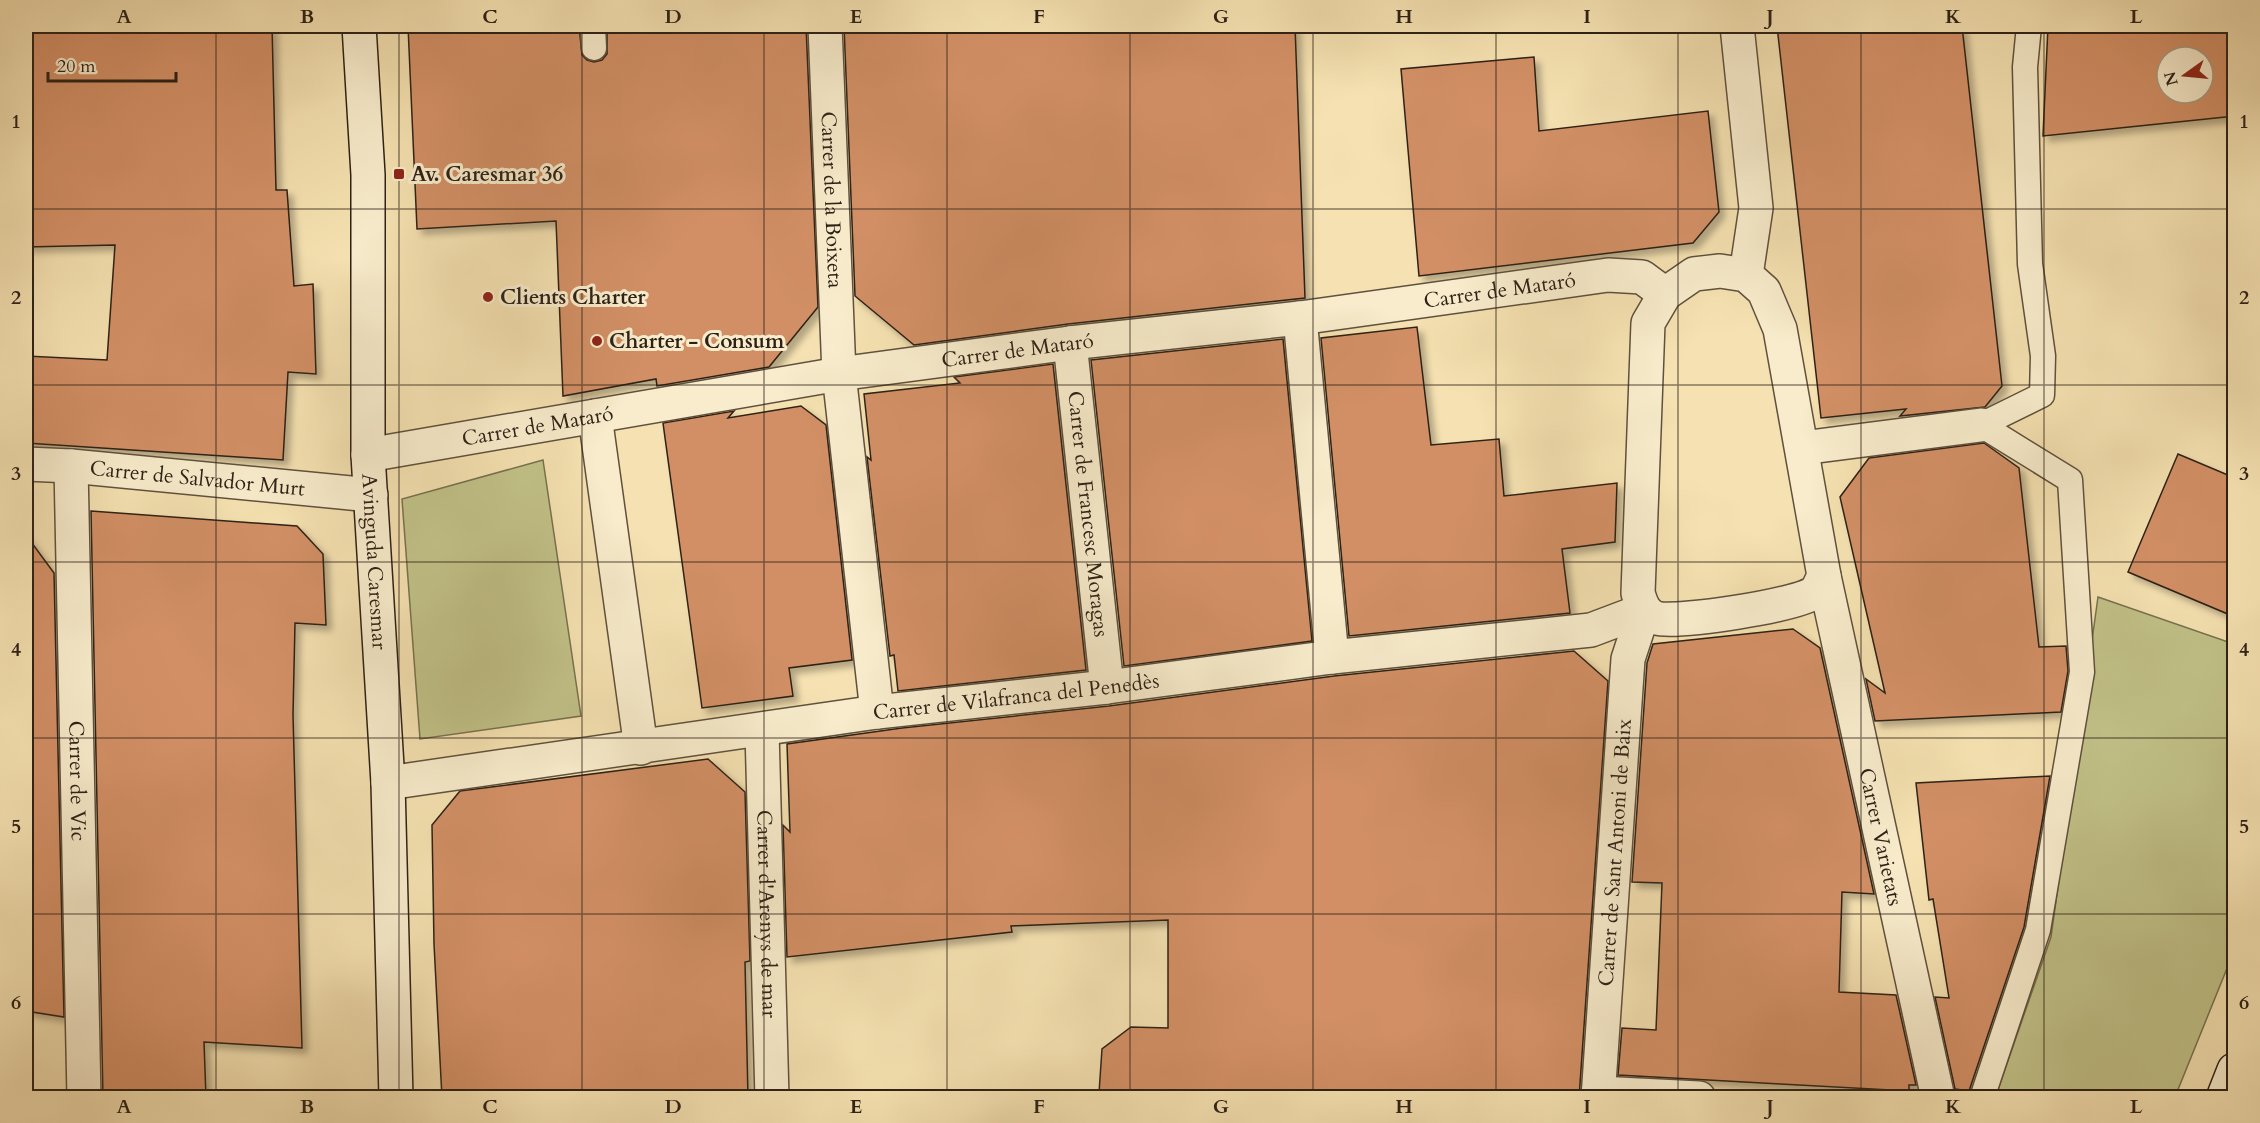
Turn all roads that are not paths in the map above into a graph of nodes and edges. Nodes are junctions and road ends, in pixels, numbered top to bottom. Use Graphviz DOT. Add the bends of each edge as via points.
graph roads {
  1 [pos="359,26"];
  2 [pos="825,26"];
  3 [pos="1737,26"];
  4 [pos="2029,26"];
  5 [pos="1746,274"];
  6 [pos="1665,294"];
  7 [pos="1300,318"];
  8 [pos="1070,343"];
  9 [pos="839,374"];
  10 [pos="595,416"];
  11 [pos="1982,425"];
  12 [pos="1802,448"];
  13 [pos="368,455"];
  14 [pos="26,464"];
  15 [pos="71,466"];
  16 [pos="371,495"];
  17 [pos="1824,576"];
  18 [pos="1644,610"];
  19 [pos="1332,657"];
  20 [pos="1107,687"];
  21 [pos="877,712"];
  22 [pos="762,731"];
  23 [pos="641,748"];
  24 [pos="388,783"];
  25 [pos="2235,1070"];
  26 [pos="1598,1096"];
  27 [pos="84,1098"];
  28 [pos="396,1098"];
  29 [pos="772,1098"];
  30 [pos="1699,1098"];
  31 [pos="1938,1098"];
  32 [pos="1982,1098"];
  33 [pos="2223,1098"];
  1 -- 13 [label="street, Avinguda Caresmar" via="368,175"];
  2 -- 9 [label="street, Carrer de la Boixeta"];
  3 -- 5 [label="street" via="1756,208"];
  4 -- 11 [label="lane" via="2025,67 2030,264 2043,356 2042,395"];
  5 -- 6 [label="street" via="1694,274"];
  5 -- 12 [label="street, Carrer Varietats" via="1764,291 1780,329"];
  6 -- 7 [label="street, Carrer de Mataró" via="1642,277 1608,275"];
  6 -- 18 [label="street" via="1648,323 1638,593"];
  7 -- 8 [label="street, Carrer de Mataró"];
  7 -- 19 [label="street"];
  8 -- 9 [label="street, Carrer de Mataró"];
  8 -- 20 [label="street, Carrer de Francesc Moragas"];
  9 -- 10 [label="street, Carrer de Mataró"];
  9 -- 21 [label="street"];
  10 -- 13 [label="street, Carrer de Mataró"];
  10 -- 23 [label="street"];
  11 -- 12 [label="street"];
  11 -- 32 [label="lane" via="2070,480 2082,672 2038,930"];
  12 -- 17 [label="street, Carrer Varietats"];
  13 -- 16 [label="street, Avinguda Caresmar"];
  14 -- 15 [label="street, Carrer de Salvador Murt"];
  15 -- 16 [label="street, Carrer de Salvador Murt"];
  15 -- 27 [label="street, Carrer de Vic"];
  16 -- 24 [label="street, Avinguda Caresmar"];
  17 -- 18 [label="street" via="1815,592 1795,602 1684,619 1655,618"];
  17 -- 31 [label="street, Carrer Varietats"];
  18 -- 19 [label="street, Carrer de Vilafranca del Penedès" via="1591,630"];
  18 -- 26 [label="street, Carrer de Sant Antoni de Baix" via="1628,659"];
  19 -- 20 [label="street, Carrer de Vilafranca del Penedès"];
  20 -- 21 [label="street, Carrer de Vilafranca del Penedès"];
  21 -- 22 [label="street, Carrer de Vilafranca del Penedès"];
  22 -- 23 [label="street, Carrer de Vilafranca del Penedès"];
  22 -- 29 [label="street, Carrer d'Arenys de mar"];
  23 -- 24 [label="street, Carrer de Vilafranca del Penedès"];
  24 -- 28 [label="street, Avinguda Caresmar"];
  25 -- 33 [label="street"];
  26 -- 30 [label="street"];
}
